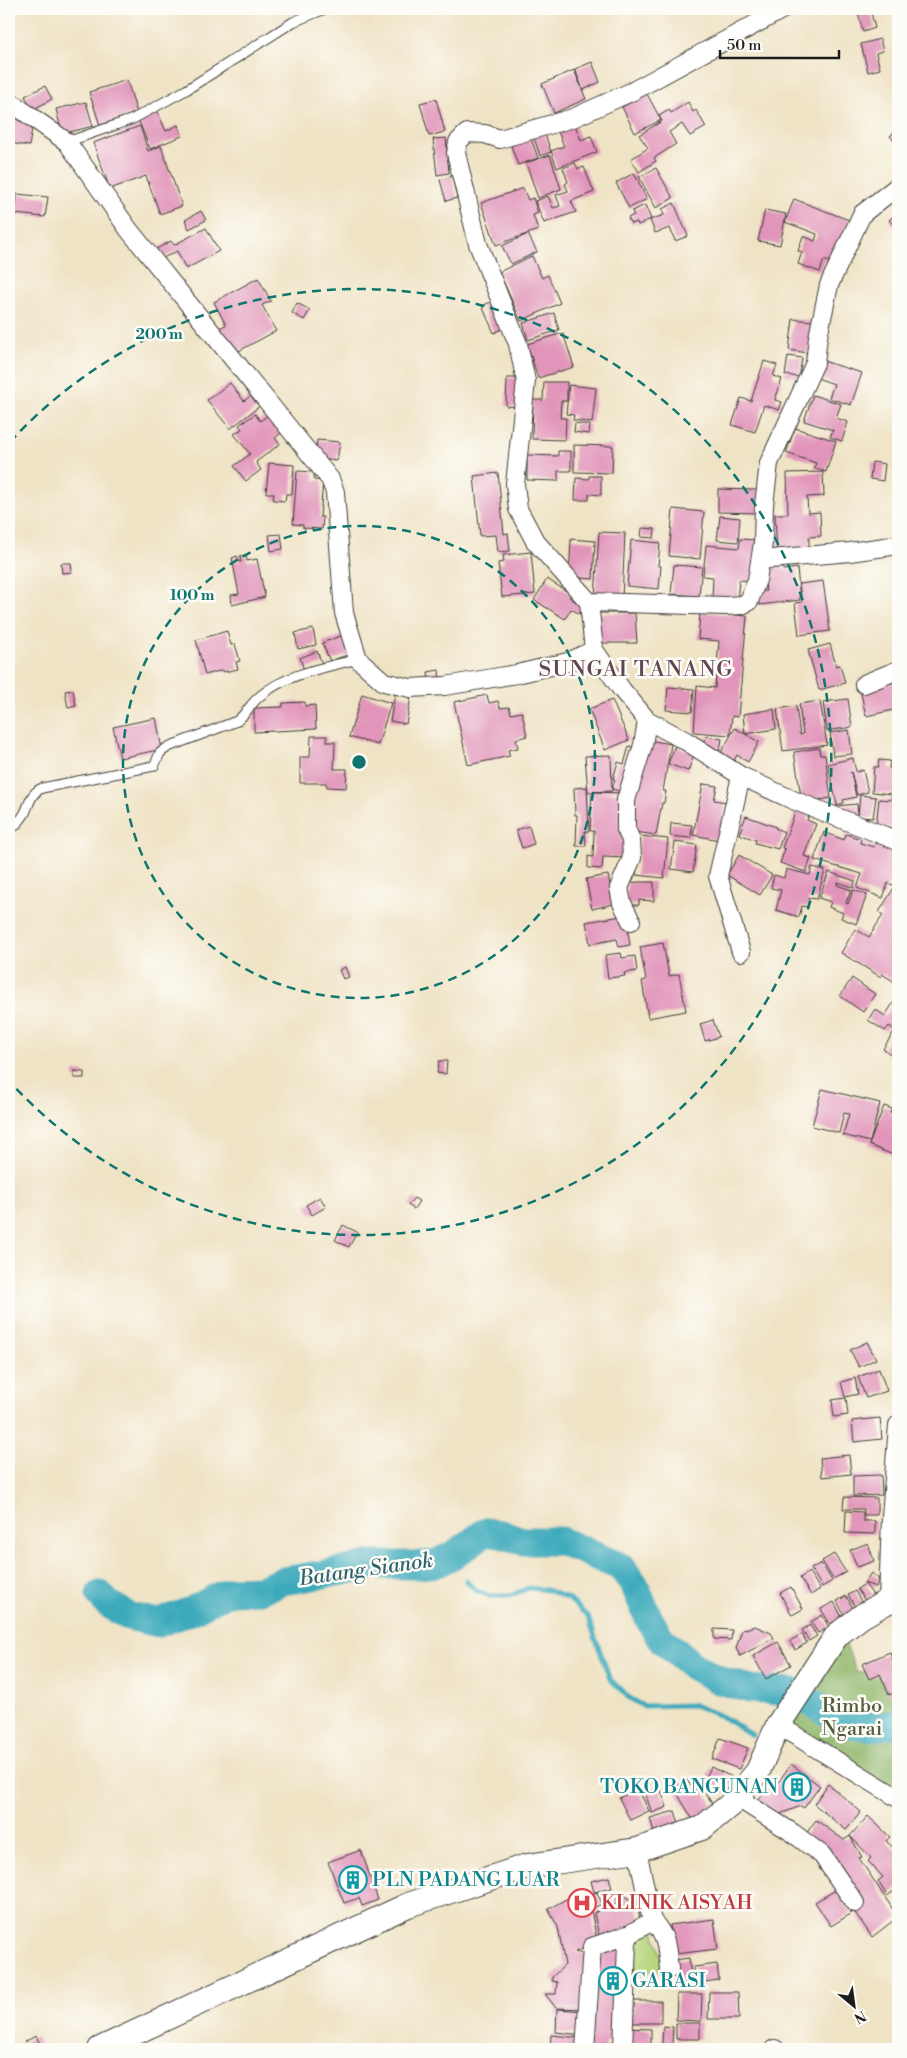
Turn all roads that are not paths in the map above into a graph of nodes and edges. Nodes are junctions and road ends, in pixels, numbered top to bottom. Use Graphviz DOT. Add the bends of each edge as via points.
graph roads {
  1 [pos="325,9"];
  2 [pos="783,9"];
  3 [pos="9,101"];
  4 [pos="67,142"];
  5 [pos="898,186"];
  6 [pos="898,545"];
  7 [pos="760,560"];
  8 [pos="589,602"];
  9 [pos="594,650"];
  10 [pos="358,659"];
  11 [pos="898,670"];
  12 [pos="864,684"];
  13 [pos="647,720"];
  14 [pos="741,776"];
  15 [pos="9,831"];
  16 [pos="898,841"];
  17 [pos="631,921"];
  18 [pos="741,952"];
  19 [pos="898,1425"];
  20 [pos="893,1600"];
  21 [pos="778,1725"];
  22 [pos="736,1797"];
  23 [pos="898,1798"];
  24 [pos="637,1850"];
  25 [pos="855,1903"];
  26 [pos="652,1921"];
  27 [pos="630,1934"];
  28 [pos="669,1969"];
  29 [pos="100,2049"];
  30 [pos="585,2049"];
  31 [pos="623,2049"];
  1 -- 4 [label="lane" via="293,22 186,90 132,119"];
  2 -- 8 [label="street" via="633,91 573,118 500,139 486,134 467,134 458,142 456,153 478,244 518,344 526,380 515,484 518,509 535,541"];
  3 -- 4 [label="street"];
  4 -- 10 [label="street" via="129,230 330,479 335,492 344,613"];
  5 -- 7 [label="street" via="862,214 829,285 815,364 769,463"];
  6 -- 7 [label="street"];
  7 -- 8 [label="street" via="749,601 742,605"];
  8 -- 9 [label="street"];
  9 -- 10 [label="street" via="568,662 517,674 445,686 410,688 384,682"];
  9 -- 13 [label="street"];
  10 -- 15 [label="lane" via="292,677 259,696 237,721 164,750 154,766 36,790 23,816"];
  11 -- 12 [label="street"];
  13 -- 14 [label="street"];
  13 -- 17 [label="street" via="626,800 626,829 631,840 632,858 619,888 622,904"];
  14 -- 16 [label="street"];
  14 -- 18 [label="street" via="718,876"];
  19 -- 20 [label="street" via="891,1518"];
  20 -- 21 [label="main road" via="862,1616 837,1635"];
  21 -- 22 [label="main road" via="758,1771"];
  21 -- 23 [label="street"];
  22 -- 24 [label="main road" via="702,1828"];
  22 -- 25 [label="street" via="822,1855"];
  24 -- 26 [label="street"];
  24 -- 29 [label="main road" via="527,1866 408,1905"];
  26 -- 27 [label="street"];
  26 -- 28 [label="street" via="666,1940"];
  27 -- 30 [label="street" via="592,1947"];
  27 -- 31 [label="street" via="627,1942"];
}
